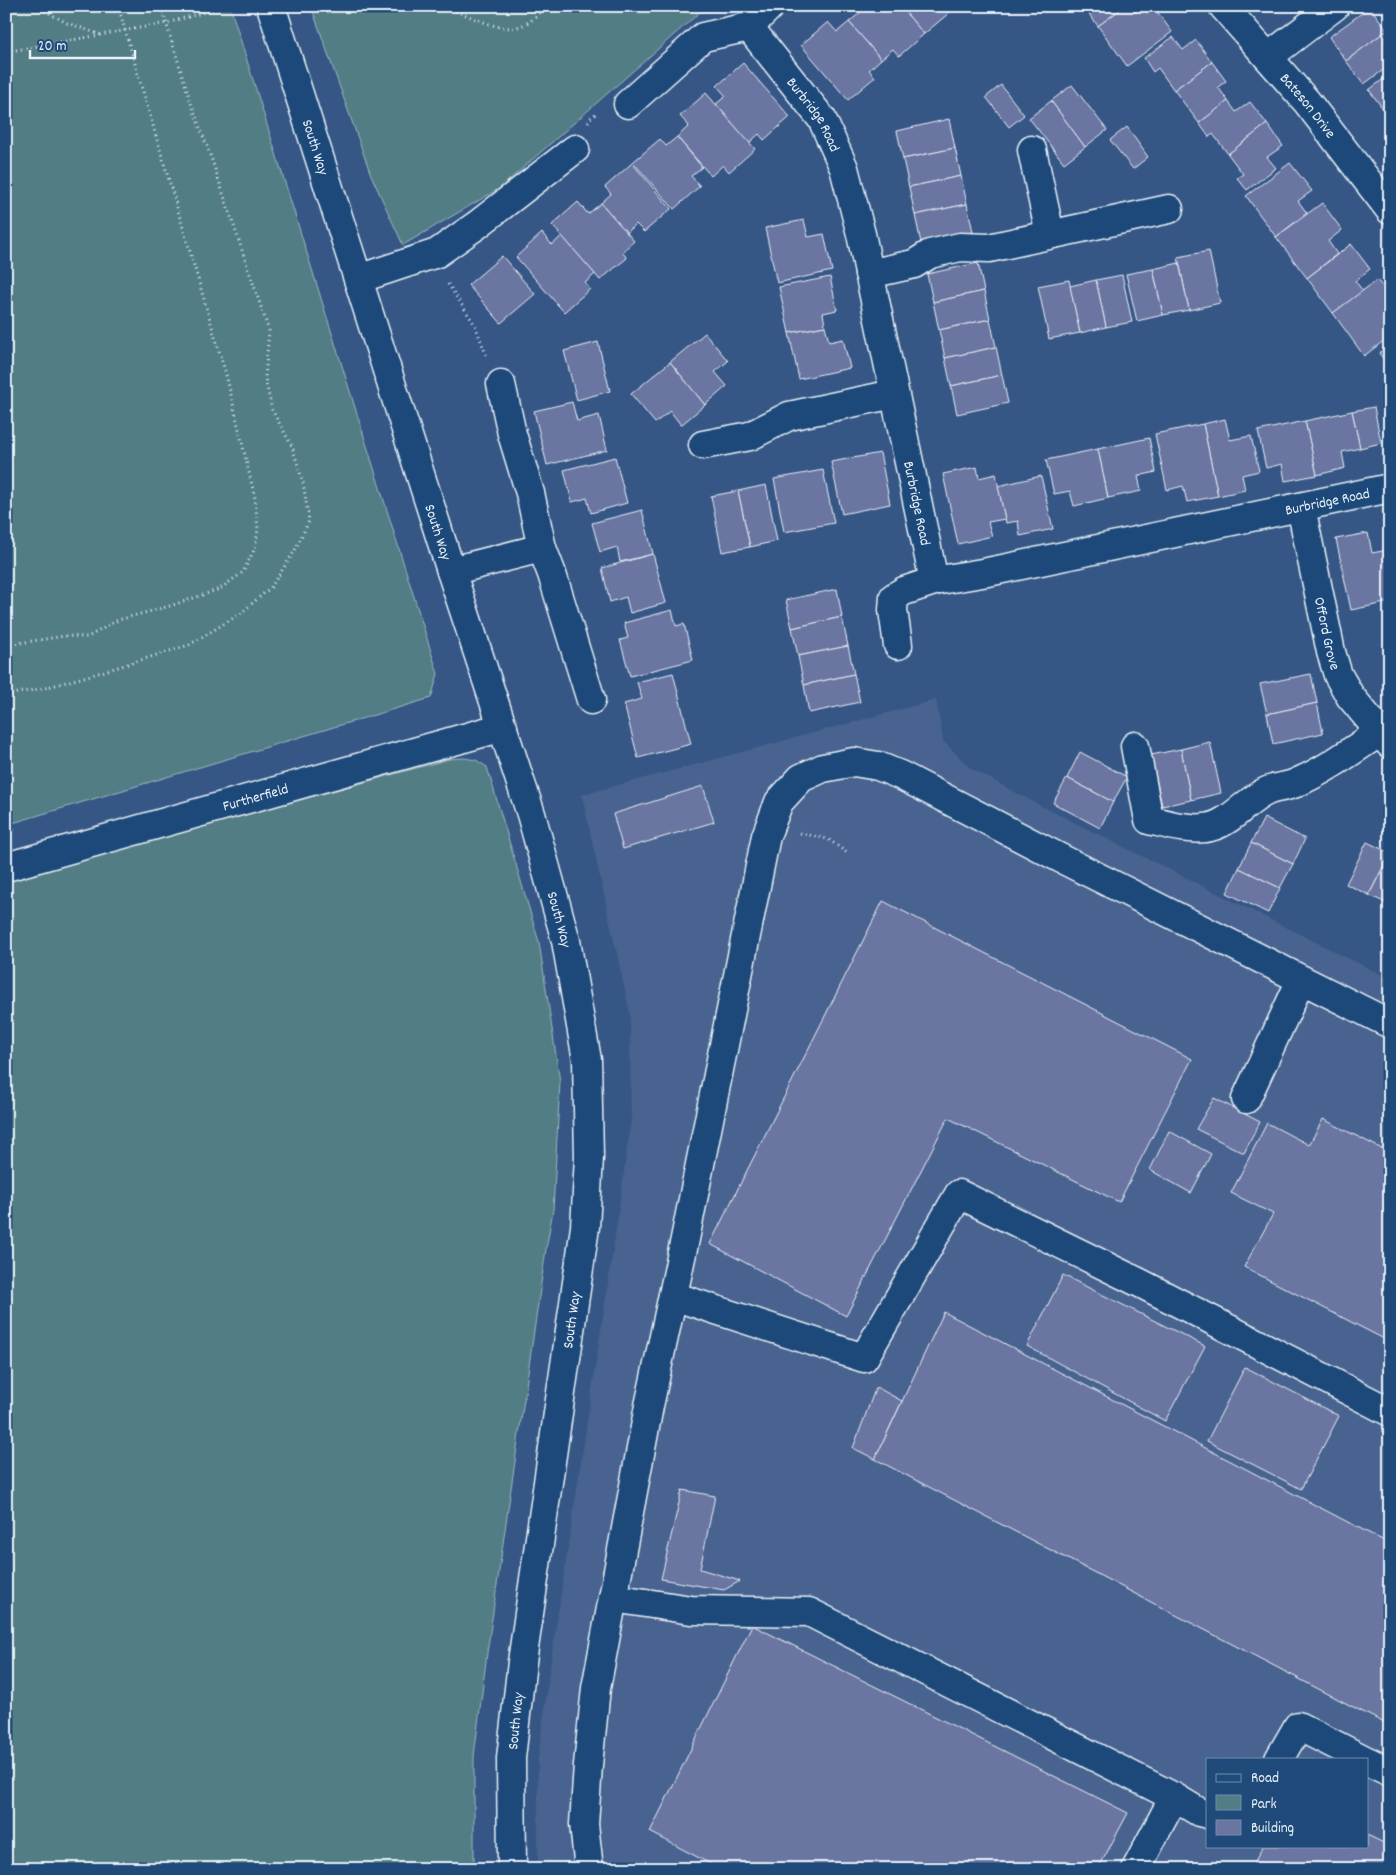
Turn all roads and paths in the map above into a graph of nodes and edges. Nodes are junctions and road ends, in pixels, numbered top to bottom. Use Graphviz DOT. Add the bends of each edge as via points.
graph roads {
  1 [pos="36,6"];
  2 [pos="118,6"];
  3 [pos="161,6"];
  4 [pos="226,6"];
  5 [pos="271,6"];
  6 [pos="416,6"];
  7 [pos="544,6"];
  8 [pos="770,6"];
  9 [pos="1223,6"];
  10 [pos="1335,6"];
  11 [pos="167,23"];
  12 [pos="749,27"];
  13 [pos="126,31"];
  14 [pos="103,35"];
  15 [pos="6,50"];
  16 [pos="1268,57"];
  17 [pos="628,104"];
  18 [pos="575,149"];
  19 [pos="1032,150"];
  20 [pos="1169,209"];
  21 [pos="1390,210"];
  22 [pos="1050,234"];
  23 [pos="431,255"];
  24 [pos="869,274"];
  25 [pos="358,279"];
  26 [pos="501,384"];
  27 [pos="894,394"];
  28 [pos="703,445"];
  29 [pos="1390,488"];
  30 [pos="1301,507"];
  31 [pos="542,548"];
  32 [pos="451,571"];
  33 [pos="934,581"];
  34 [pos="6,645"];
  35 [pos="898,645"];
  36 [pos="6,695"];
  37 [pos="591,700"];
  38 [pos="503,727"];
  39 [pos="1385,738"];
  40 [pos="1136,746"];
  41 [pos="6,867"];
  42 [pos="1301,980"];
  43 [pos="1390,1024"];
  44 [pos="1246,1099"];
  45 [pos="673,1296"];
  46 [pos="1390,1412"];
  47 [pos="613,1598"];
  48 [pos="1281,1758"];
  49 [pos="1360,1758"];
  50 [pos="1368,1761"];
  51 [pos="1390,1772"];
  52 [pos="1174,1797"];
  53 [pos="1206,1814"];
  54 [pos="512,1869"];
  55 [pos="589,1869"];
  56 [pos="1136,1869"];
  1 -- 14 [label="path" via="67,23"];
  2 -- 13 [label="path"];
  3 -- 11 [label="path"];
  4 -- 11 [label="path"];
  5 -- 25 [label="street, South Way"];
  6 -- 7 [label="path" via="444,8 498,28 516,28 527,23"];
  8 -- 12 [label="street"];
  9 -- 16 [label="street, Bateson Drive"];
  10 -- 16 [label="street"];
  11 -- 13 [label="path"];
  11 -- 36 [label="path" via="269,331 266,378 272,410 292,446 303,482 309,522 271,587 240,614 189,645 45,688"];
  12 -- 17 [label="street" via="703,37"];
  12 -- 24 [label="street, Burbridge Road" via="822,119 844,168"];
  13 -- 14 [label="path"];
  13 -- 34 [label="path" via="227,378 255,498 256,548 242,572 220,589 118,620 88,637 65,636"];
  14 -- 15 [label="path"];
  16 -- 21 [label="street, Bateson Drive" via="1349,154"];
  17 -- 18 [label="path" via="607,105 590,118"];
  18 -- 23 [label="street" via="477,225"];
  19 -- 22 [label="street"];
  20 -- 22 [label="street"];
  22 -- 24 [label="street" via="989,248 960,247 930,254 914,264"];
  23 -- 25 [label="street"];
  23 -- 26 [label="path" via="475,325 489,364"];
  24 -- 27 [label="street, Burbridge Road"];
  25 -- 32 [label="street, South Way"];
  26 -- 31 [label="street"];
  27 -- 28 [label="street" via="789,416 750,436"];
  27 -- 33 [label="street, Burbridge Road"];
  29 -- 30 [label="street, Burbridge Road"];
  30 -- 33 [label="street, Burbridge Road"];
  30 -- 39 [label="street, Offord Grove" via="1338,675 1350,696"];
  31 -- 32 [label="street"];
  31 -- 37 [label="street"];
  32 -- 38 [label="street, South Way"];
  33 -- 35 [label="street" via="894,597 892,610"];
  38 -- 41 [label="street, Furtherfield"];
  38 -- 54 [label="street, South Way" via="566,941 587,1060 589,1117 585,1227 511,1758"];
  39 -- 40 [label="street" via="1293,784 1268,791 1224,822 1206,828 1182,828 1149,820"];
  42 -- 43 [label="street"];
  42 -- 44 [label="street"];
  42 -- 45 [label="street" via="878,766 854,762 823,768 801,778 780,802 766,836"];
  45 -- 46 [label="street" via="864,1358 959,1194"];
  45 -- 47 [label="street"];
  47 -- 52 [label="street" via="691,1610 809,1612"];
  47 -- 55 [label="street" via="596,1688 588,1765 584,1824"];
  48 -- 49 [label="street" via="1298,1726"];
  50 -- 51 [label="street"];
  52 -- 53 [label="street"];
  52 -- 56 [label="street"];
}
